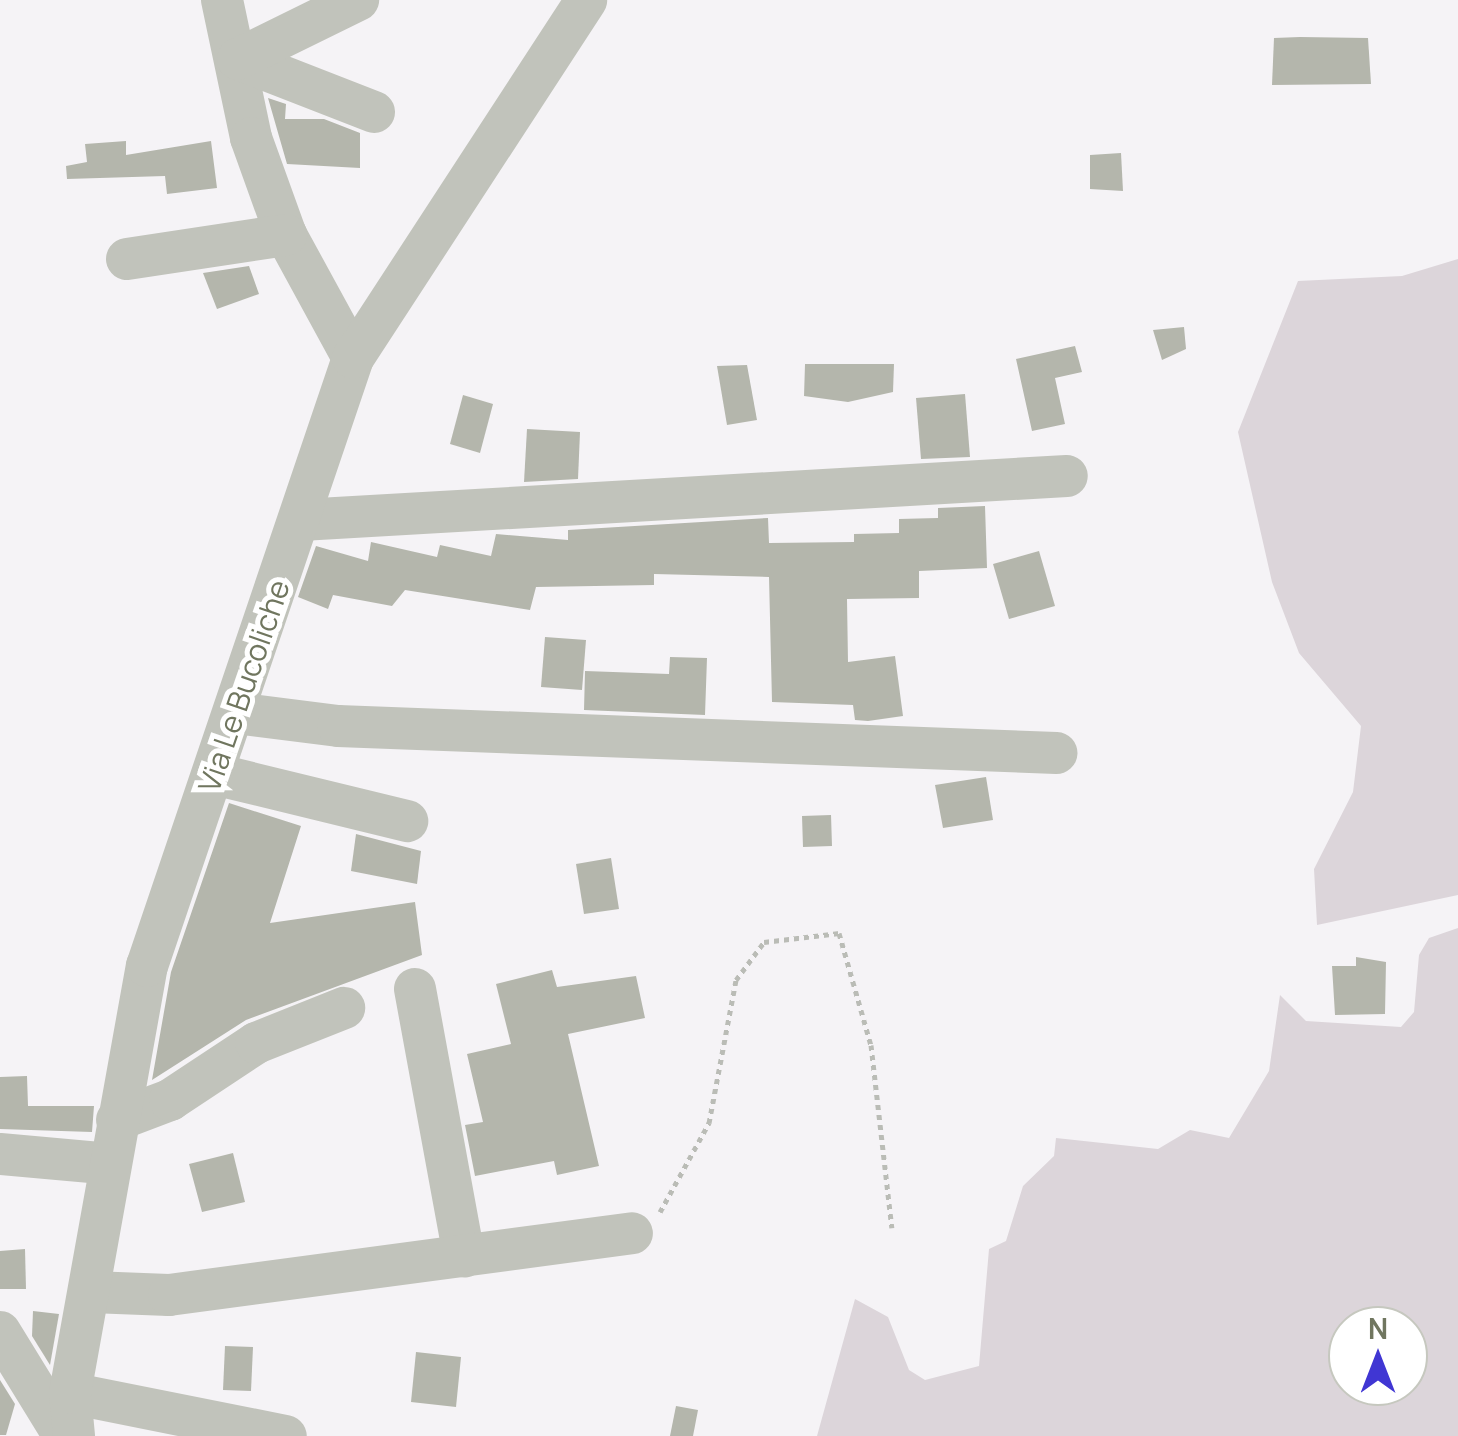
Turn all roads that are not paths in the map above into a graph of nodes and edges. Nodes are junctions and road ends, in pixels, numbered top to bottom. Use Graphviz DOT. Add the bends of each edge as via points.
graph roads {
  1 [pos="222,0"];
  2 [pos="358,0"];
  3 [pos="586,0"];
  4 [pos="238,59"];
  5 [pos="374,112"];
  6 [pos="286,235"];
  7 [pos="126,259"];
  8 [pos="353,358"];
  9 [pos="1067,476"];
  10 [pos="302,520"];
  11 [pos="235,713"];
  12 [pos="1056,753"];
  13 [pos="214,774"];
  14 [pos="407,821"];
  15 [pos="415,989"];
  16 [pos="344,1008"];
  17 [pos="117,1120"];
  18 [pos="0,1154"];
  19 [pos="110,1164"];
  20 [pos="632,1233"];
  21 [pos="464,1257"];
  22 [pos="91,1292"];
  23 [pos="0,1332"];
  24 [pos="70,1393"];
  25 [pos="64,1436"];
  26 [pos="74,1436"];
  27 [pos="286,1436"];
  1 -- 4 [label="street"];
  2 -- 4 [label="street"];
  3 -- 8 [label="street, Via Le Bucoliche"];
  4 -- 5 [label="street"];
  4 -- 6 [label="street" via="251,138"];
  6 -- 7 [label="street"];
  6 -- 8 [label="street"];
  8 -- 10 [label="street, Via Le Bucoliche"];
  9 -- 10 [label="street"];
  10 -- 11 [label="street, Via Le Bucoliche"];
  11 -- 12 [label="street" via="338,726"];
  11 -- 13 [label="street, Via Le Bucoliche"];
  13 -- 14 [label="street"];
  13 -- 17 [label="street, Via Le Bucoliche" via="147,966"];
  15 -- 21 [label="street"];
  16 -- 17 [label="street" via="256,1043 170,1100"];
  17 -- 19 [label="street, Via Le Bucoliche"];
  18 -- 19 [label="street"];
  19 -- 22 [label="street, Via Le Bucoliche"];
  20 -- 21 [label="street"];
  21 -- 22 [label="street" via="169,1295"];
  22 -- 24 [label="street, Via Le Bucoliche"];
  23 -- 25 [label="street"];
  24 -- 26 [label="street, Via Le Bucoliche"];
  24 -- 27 [label="street"];
}
